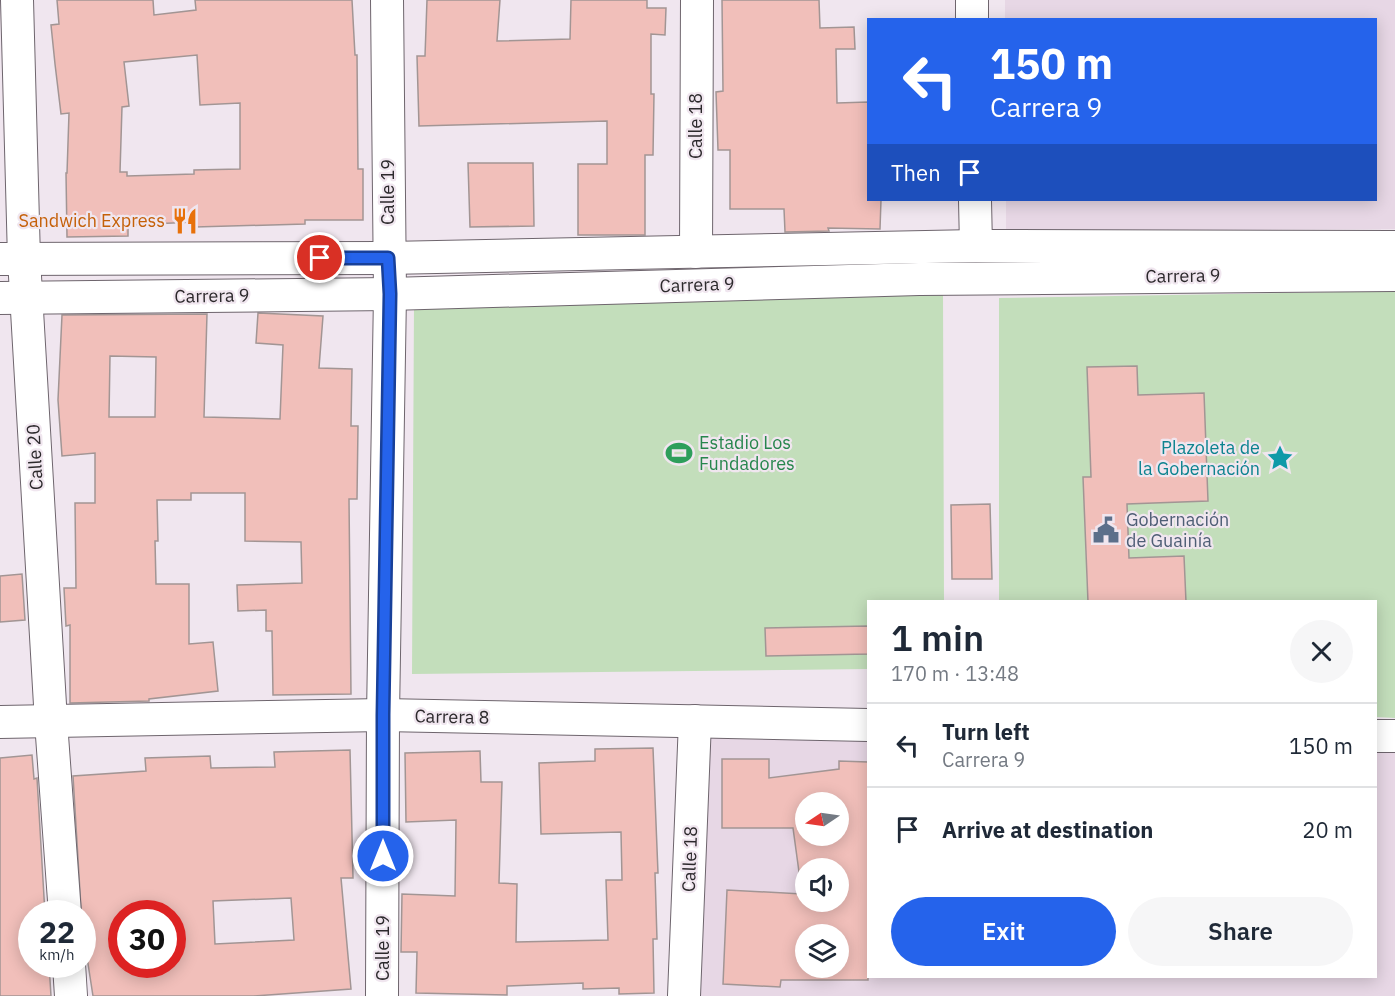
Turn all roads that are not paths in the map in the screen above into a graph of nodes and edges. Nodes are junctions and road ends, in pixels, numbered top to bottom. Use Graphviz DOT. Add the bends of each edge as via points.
graph roads {
  1 [pos="17,0"];
  2 [pos="387,0"];
  3 [pos="697,0"];
  4 [pos="972,0"];
  5 [pos="972,18"];
  6 [pos="975,201"];
  7 [pos="976,246"];
  8 [pos="1395,247"];
  9 [pos="696,252"];
  10 [pos="388,258"];
  11 [pos="12,259"];
  12 [pos="1395,275"];
  13 [pos="390,294"];
  14 [pos="13,299"];
  15 [pos="383,715"];
  16 [pos="695,721"];
  17 [pos="0,722"];
  18 [pos="51,722"];
  19 [pos="867,725"];
  20 [pos="1377,736"];
  21 [pos="1395,736"];
  22 [pos="64,900"];
  23 [pos="70,978"];
  24 [pos="71,996"];
  25 [pos="382,996"];
  26 [pos="684,996"];
  1 -- 11 [label="street, Calle 20"];
  2 -- 10 [label="street, Calle 19"];
  3 -- 9 [label="street, Calle 18"];
  4 -- 5 [label="street"];
  6 -- 7 [label="street"];
  7 -- 8 [label="street, Carrera 9"];
  7 -- 9 [label="street, Carrera 9"];
  9 -- 10 [label="street, Carrera 9"];
  10 -- 11 [label="street, Carrera 9"];
  10 -- 13 [label="street, Calle 19"];
  11 -- 14 [label="street, Calle 20"];
  12 -- 13 [label="street, Carrera 9" via="919,279"];
  13 -- 14 [label="street, Carrera 9"];
  13 -- 15 [label="street, Calle 19"];
  14 -- 18 [label="street, Calle 20"];
  15 -- 16 [label="street, Carrera 8"];
  15 -- 18 [label="street, Carrera 8"];
  15 -- 25 [label="street, Calle 19"];
  16 -- 19 [label="street, Carrera 8"];
  16 -- 26 [label="street, Calle 18"];
  17 -- 18 [label="street, Carrera 8"];
  18 -- 22 [label="street, Calle 20"];
  20 -- 21 [label="street"];
  23 -- 24 [label="street"];
}
